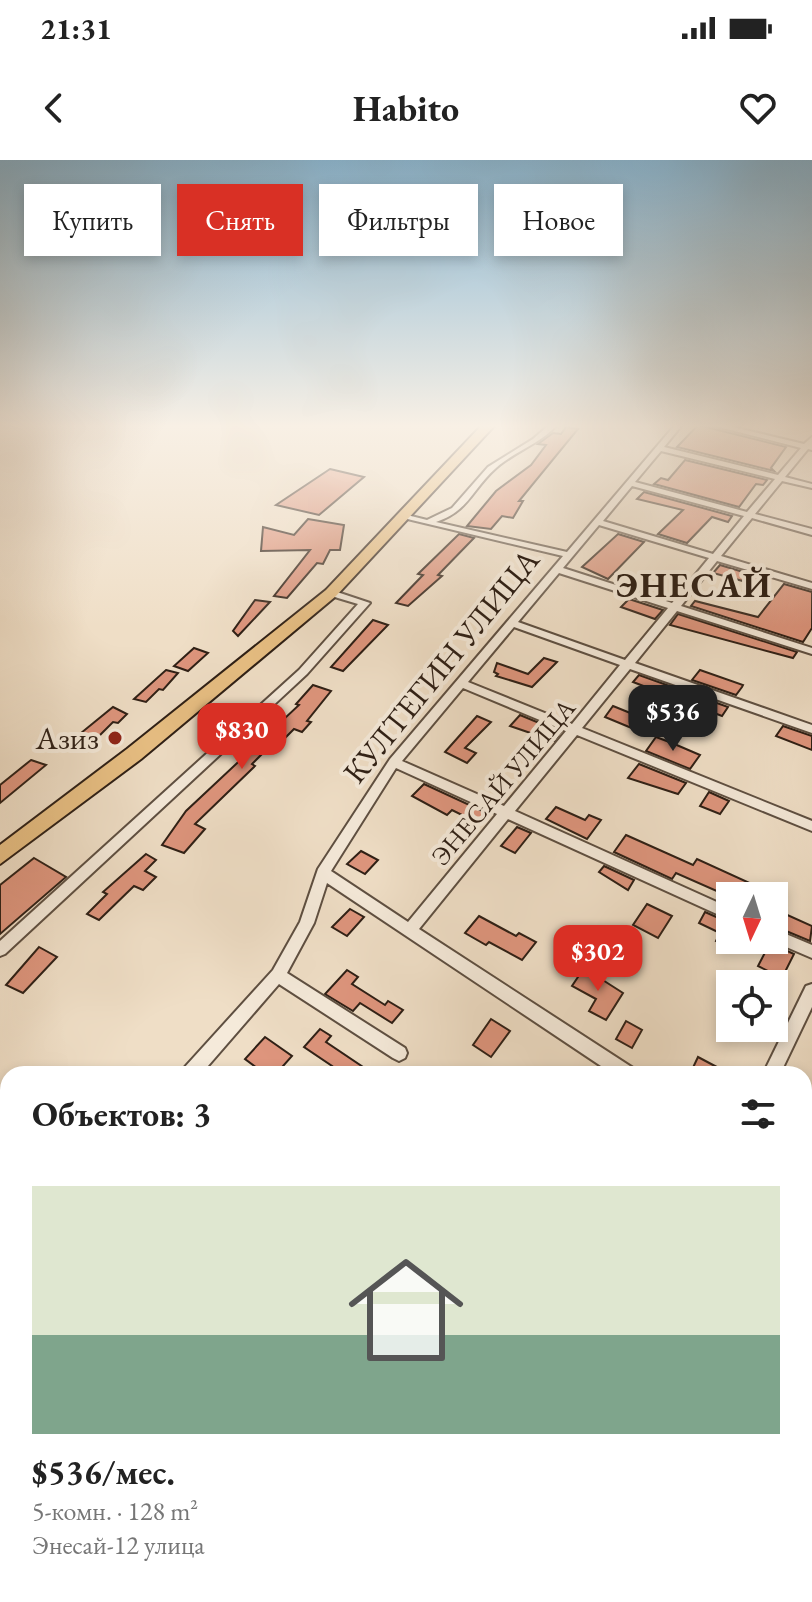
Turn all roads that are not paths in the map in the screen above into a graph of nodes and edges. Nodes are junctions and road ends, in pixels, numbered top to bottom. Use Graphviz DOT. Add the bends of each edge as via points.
graph roads {
  1 [pos="426,492"];
  2 [pos="473,492"];
  3 [pos="621,492"];
  4 [pos="664,492"];
  5 [pos="767,492"];
  6 [pos="749,515"];
  7 [pos="403,517"];
  8 [pos="426,522"];
  9 [pos="597,522"];
  10 [pos="812,532"];
  11 [pos="569,555"];
  12 [pos="714,557"];
  13 [pos="558,569"];
  14 [pos="812,586"];
  15 [pos="331,593"];
  16 [pos="673,606"];
  17 [pos="511,623"];
  18 [pos="812,651"];
  19 [pos="629,664"];
  20 [pos="460,683"];
  21 [pos="576,729"];
  22 [pos="812,729"];
  23 [pos="394,762"];
  24 [pos="506,812"];
  25 [pos="812,826"];
  26 [pos="0,856"];
  27 [pos="323,873"];
  28 [pos="716,908"];
  29 [pos="409,931"];
  30 [pos="788,941"];
  31 [pos="0,950"];
  32 [pos="812,952"];
  33 [pos="278,975"];
  34 [pos="812,991"];
  35 [pos="399,1053"];
  36 [pos="197,1066"];
  37 [pos="615,1066"];
  38 [pos="775,1066"];
  1 -- 7 [label="main road"];
  2 -- 8 [label="street" via="453,516"];
  3 -- 9 [label="street, КУЛТЕГИН УЛИЦА"];
  4 -- 6 [label="street"];
  5 -- 6 [label="street, ЭНЕСАЙ УЛИЦА"];
  6 -- 10 [label="street"];
  6 -- 12 [label="street, ЭНЕСАЙ УЛИЦА"];
  7 -- 8 [label="street"];
  7 -- 15 [label="main road"];
  8 -- 11 [label="street"];
  9 -- 11 [label="street, КУЛТЕГИН УЛИЦА"];
  9 -- 12 [label="street"];
  11 -- 13 [label="street, КУЛТЕГИН УЛИЦА"];
  12 -- 14 [label="street"];
  12 -- 16 [label="street, ЭНЕСАЙ УЛИЦА"];
  13 -- 16 [label="street"];
  13 -- 17 [label="street, КУЛТЕГИН УЛИЦА"];
  15 -- 26 [label="main road"];
  15 -- 31 [label="street" via="365,603 303,672"];
  16 -- 18 [label="street"];
  16 -- 19 [label="street, ЭНЕСАЙ УЛИЦА"];
  17 -- 19 [label="street"];
  17 -- 20 [label="street, КУЛТЕГИН УЛИЦА"];
  19 -- 21 [label="street, ЭНЕСАЙ УЛИЦА"];
  19 -- 22 [label="street"];
  20 -- 21 [label="street"];
  20 -- 23 [label="street, КУЛТЕГИН УЛИЦА"];
  21 -- 24 [label="street, ЭНЕСАЙ УЛИЦА"];
  21 -- 25 [label="street"];
  23 -- 24 [label="street"];
  23 -- 27 [label="street, КУЛТЕГИН УЛИЦА"];
  24 -- 28 [label="street"];
  24 -- 29 [label="street, ЭНЕСАЙ УЛИЦА"];
  27 -- 29 [label="street"];
  27 -- 33 [label="street, КУЛТЕГИН УЛИЦА" via="307,923"];
  29 -- 37 [label="street"];
  30 -- 32 [label="street"];
  33 -- 35 [label="street"];
  33 -- 36 [label="street, КУЛТЕГИН УЛИЦА"];
  34 -- 38 [label="street"];
}
